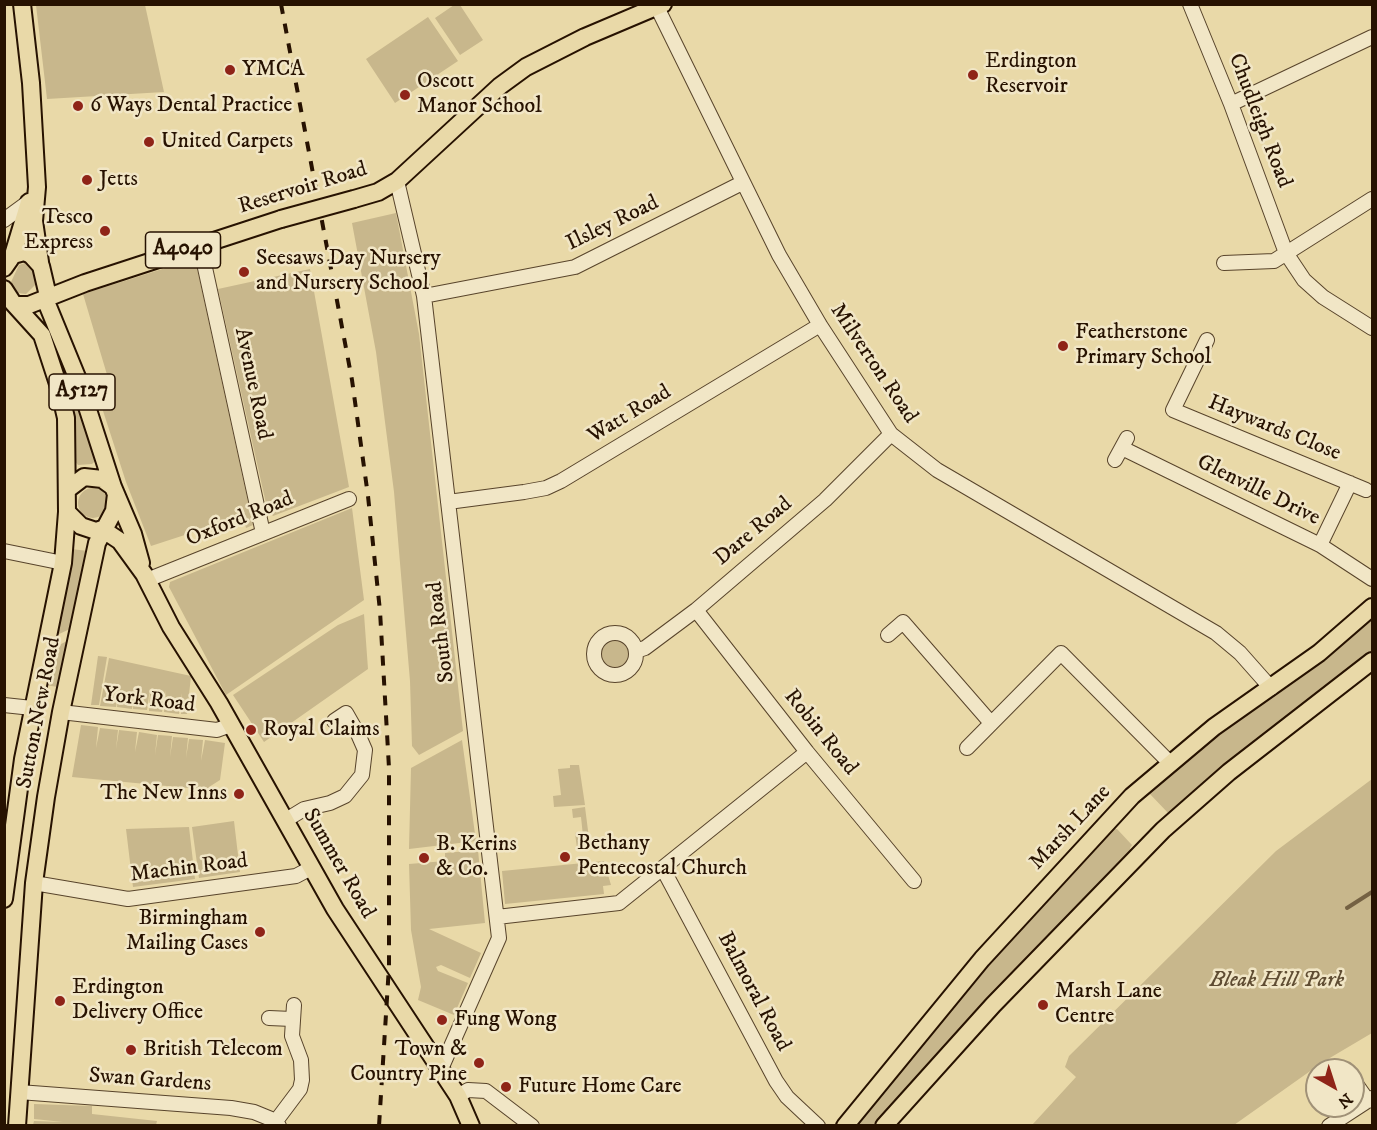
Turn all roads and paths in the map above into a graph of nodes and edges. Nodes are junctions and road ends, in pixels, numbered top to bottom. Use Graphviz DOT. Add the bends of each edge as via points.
graph roads {
  1 [pos="22,4"];
  2 [pos="1190,4"];
  3 [pos="660,6"];
  4 [pos="1372,37"];
  5 [pos="1231,104"];
  6 [pos="35,153"];
  7 [pos="397,181"];
  8 [pos="742,183"];
  9 [pos="1372,199"];
  10 [pos="30,201"];
  11 [pos="4,220"];
  12 [pos="200,245"];
  13 [pos="1286,253"];
  14 [pos="7,260"];
  15 [pos="1224,263"];
  16 [pos="40,264"];
  17 [pos="85,283"];
  18 [pos="424,296"];
  19 [pos="46,298"];
  20 [pos="9,301"];
  21 [pos="820,325"];
  22 [pos="1372,328"];
  23 [pos="1207,340"];
  24 [pos="891,434"];
  25 [pos="1115,460"];
  26 [pos="1350,483"];
  27 [pos="67,490"];
  28 [pos="1366,490"];
  29 [pos="114,491"];
  30 [pos="349,499"];
  31 [pos="448,502"];
  32 [pos="67,512"];
  33 [pos="102,529"];
  34 [pos="263,534"];
  35 [pos="1320,545"];
  36 [pos="4,551"];
  37 [pos="63,562"];
  38 [pos="146,577"];
  39 [pos="1372,579"];
  40 [pos="1372,607"];
  41 [pos="696,609"];
  42 [pos="888,634"];
  43 [pos="636,651"];
  44 [pos="1372,661"];
  45 [pos="1271,688"];
  46 [pos="4,705"];
  47 [pos="32,708"];
  48 [pos="61,712"];
  49 [pos="334,721"];
  50 [pos="991,723"];
  51 [pos="231,725"];
  52 [pos="967,748"];
  53 [pos="807,752"];
  54 [pos="1169,762"];
  55 [pos="286,820"];
  56 [pos="311,868"];
  57 [pos="663,869"];
  58 [pos="914,881"];
  59 [pos="34,883"];
  60 [pos="4,899"];
  61 [pos="497,917"];
  62 [pos="269,1018"];
  63 [pos="441,1069"];
  64 [pos="20,1092"];
  65 [pos="458,1096"];
  66 [pos="1370,1099"];
  67 [pos="277,1123"];
  68 [pos="17,1125"];
  69 [pos="471,1125"];
  70 [pos="532,1125"];
  71 [pos="818,1125"];
  72 [pos="845,1125"];
  73 [pos="884,1125"];
  74 [pos="1329,1125"];
  1 -- 6 [label="main road"];
  2 -- 5 [label="street, Chudleigh Road"];
  3 -- 7 [label="main road, Reservoir Road / A4040" via="585,36 526,67"];
  3 -- 8 [label="street, Milverton Road"];
  4 -- 5 [label="street"];
  5 -- 13 [label="street, Chudleigh Road"];
  6 -- 10 [label="main road"];
  6 -- 16 [label="main road, Summer Road" via="34,221"];
  7 -- 12 [label="main road, Reservoir Road / A4040, bridge" via="378,192"];
  7 -- 18 [label="street, South Road"];
  8 -- 18 [label="street, Ilsley Road" via="575,267"];
  8 -- 21 [label="street, Milverton Road"];
  9 -- 13 [label="street"];
  10 -- 11 [label="street"];
  10 -- 14 [label="main road"];
  12 -- 17 [label="main road, Reservoir Road / A4040"];
  12 -- 34 [label="street, Avenue Road"];
  13 -- 15 [label="street" via="1274,261"];
  13 -- 22 [label="street, Chudleigh Road" via="1304,280 1323,297"];
  14 -- 16 [label="main road" via="24,252"];
  16 -- 17 [label="main road" via="64,280"];
  16 -- 19 [label="main road, Summer Road"];
  17 -- 19 [label="main road, Reservoir Road / A4040"];
  18 -- 31 [label="street, South Road"];
  19 -- 20 [label="main road, Reservoir Road" via="29,305"];
  19 -- 29 [label="main road, Summer Road / A5127" via="79,382"];
  20 -- 27 [label="main road, A5127" via="42,335 58,384 66,418"];
  21 -- 24 [label="street, Milverton Road"];
  21 -- 31 [label="street, Watt Road" via="561,481 546,488"];
  23 -- 26 [label="street, Haywards Close" via="1173,410"];
  24 -- 41 [label="street, Dare Road" via="825,500"];
  24 -- 45 [label="street, Milverton Road" via="937,470 1216,633"];
  25 -- 35 [label="street, Glenville Drive" via="1125,443"];
  26 -- 28 [label="street, Haywards Close"];
  26 -- 35 [label="street, Haywards Close"];
  27 -- 29 [label="main road" via="84,477 102,479"];
  27 -- 32 [label="main road, A5127"];
  29 -- 33 [label="main road, Sutton New Road" via="114,511"];
  29 -- 38 [label="main road, Summer Road"];
  30 -- 34 [label="street, Oxford Road"];
  31 -- 61 [label="street, South Road"];
  32 -- 33 [label="main road" via="81,526"];
  32 -- 37 [label="main road, Sutton New Road / A5127"];
  33 -- 38 [label="main road, Summer Road" via="120,541"];
  33 -- 48 [label="main road, Sutton New Road"];
  34 -- 38 [label="street, Oxford Road"];
  35 -- 39 [label="street, Glenville Drive"];
  36 -- 37 [label="street"];
  37 -- 47 [label="main road, Sutton New Road / A5127"];
  38 -- 51 [label="main road, Summer Road" via="171,627"];
  40 -- 45 [label="main road, Marsh Lane"];
  41 -- 43 [label="street, Dare Road"];
  41 -- 53 [label="street, Robin Road"];
  42 -- 50 [label="street" via="903,622"];
  44 -- 73 [label="main road" via="1229,772 1163,830 993,1005"];
  45 -- 54 [label="main road, Marsh Lane"];
  46 -- 47 [label="street"];
  47 -- 60 [label="main road, Sutton New Road / A5127"];
  48 -- 51 [label="street, York Road" via="217,730"];
  48 -- 59 [label="main road, Sutton New Road"];
  49 -- 55 [label="street" via="346,713 358,734 365,750 362,775 345,796 304,809"];
  50 -- 52 [label="street"];
  50 -- 54 [label="street" via="1060,653"];
  51 -- 55 [label="main road, Summer Road"];
  53 -- 57 [label="street"];
  53 -- 58 [label="street, Robin Road"];
  54 -- 72 [label="main road, Marsh Lane" via="1024,912"];
  55 -- 56 [label="main road, Summer Road"];
  56 -- 59 [label="street, Machin Road" via="296,876 128,899"];
  56 -- 63 [label="main road, Summer Road"];
  57 -- 61 [label="street" via="619,903"];
  57 -- 71 [label="street, Balmoral Road" via="776,1081 787,1097"];
  59 -- 64 [label="main road, Sutton New Road"];
  61 -- 63 [label="street, South Road" via="496,946"];
  62 -- 67 [label="street, Swan Gardens" via="293,1012 292,1036 301,1060 300,1089"];
  63 -- 65 [label="main road, Summer Road"];
  64 -- 67 [label="street, Swan Gardens" via="231,1108"];
  64 -- 68 [label="main road, Sutton New Road"];
  65 -- 69 [label="main road, Summer Road"];
  65 -- 70 [label="street" via="468,1090 486,1091"];
  66 -- 74 [label="street"];
}
